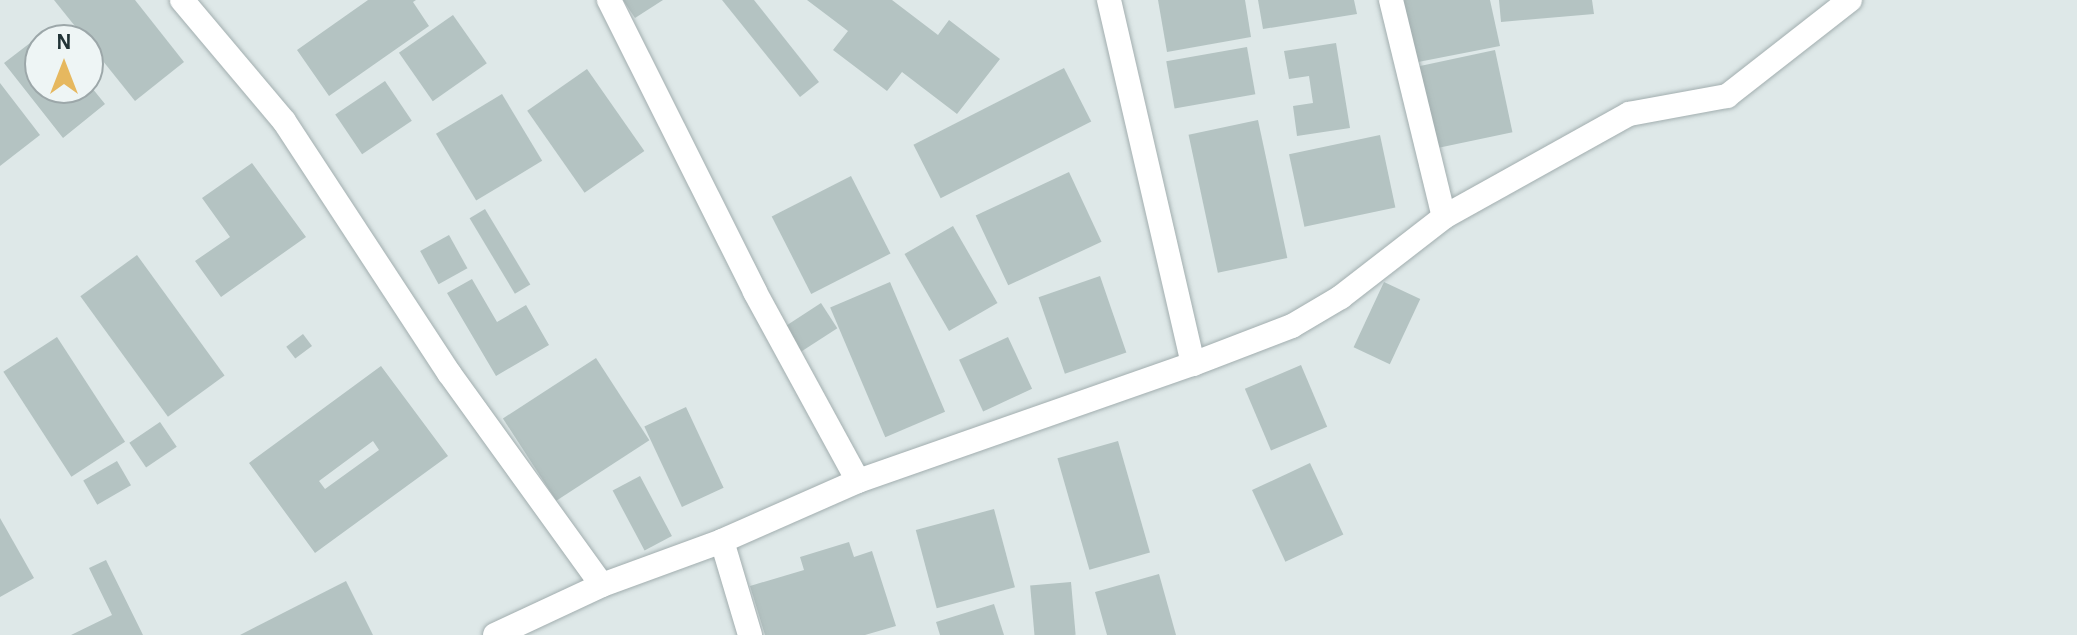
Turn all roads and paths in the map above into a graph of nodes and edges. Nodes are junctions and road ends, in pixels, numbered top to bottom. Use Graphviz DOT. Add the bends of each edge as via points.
graph roads {
  1 [pos="182,0"];
  2 [pos="609,0"];
  3 [pos="1109,0"];
  4 [pos="1391,0"];
  5 [pos="1850,0"];
  6 [pos="1444,217"];
  7 [pos="1193,364"];
  8 [pos="858,481"];
  9 [pos="722,541"];
  10 [pos="602,585"];
  11 [pos="495,635"];
  12 [pos="750,635"];
  1 -- 10 [label="street" via="284,121 449,373"];
  2 -- 8 [label="street" via="755,292"];
  3 -- 7 [label="street"];
  4 -- 6 [label="street"];
  5 -- 6 [label="street" via="1727,96 1629,114"];
  6 -- 7 [label="street" via="1341,297 1292,326"];
  7 -- 8 [label="street"];
  8 -- 9 [label="street"];
  9 -- 10 [label="street"];
  9 -- 12 [label="street"];
  10 -- 11 [label="street"];
}
